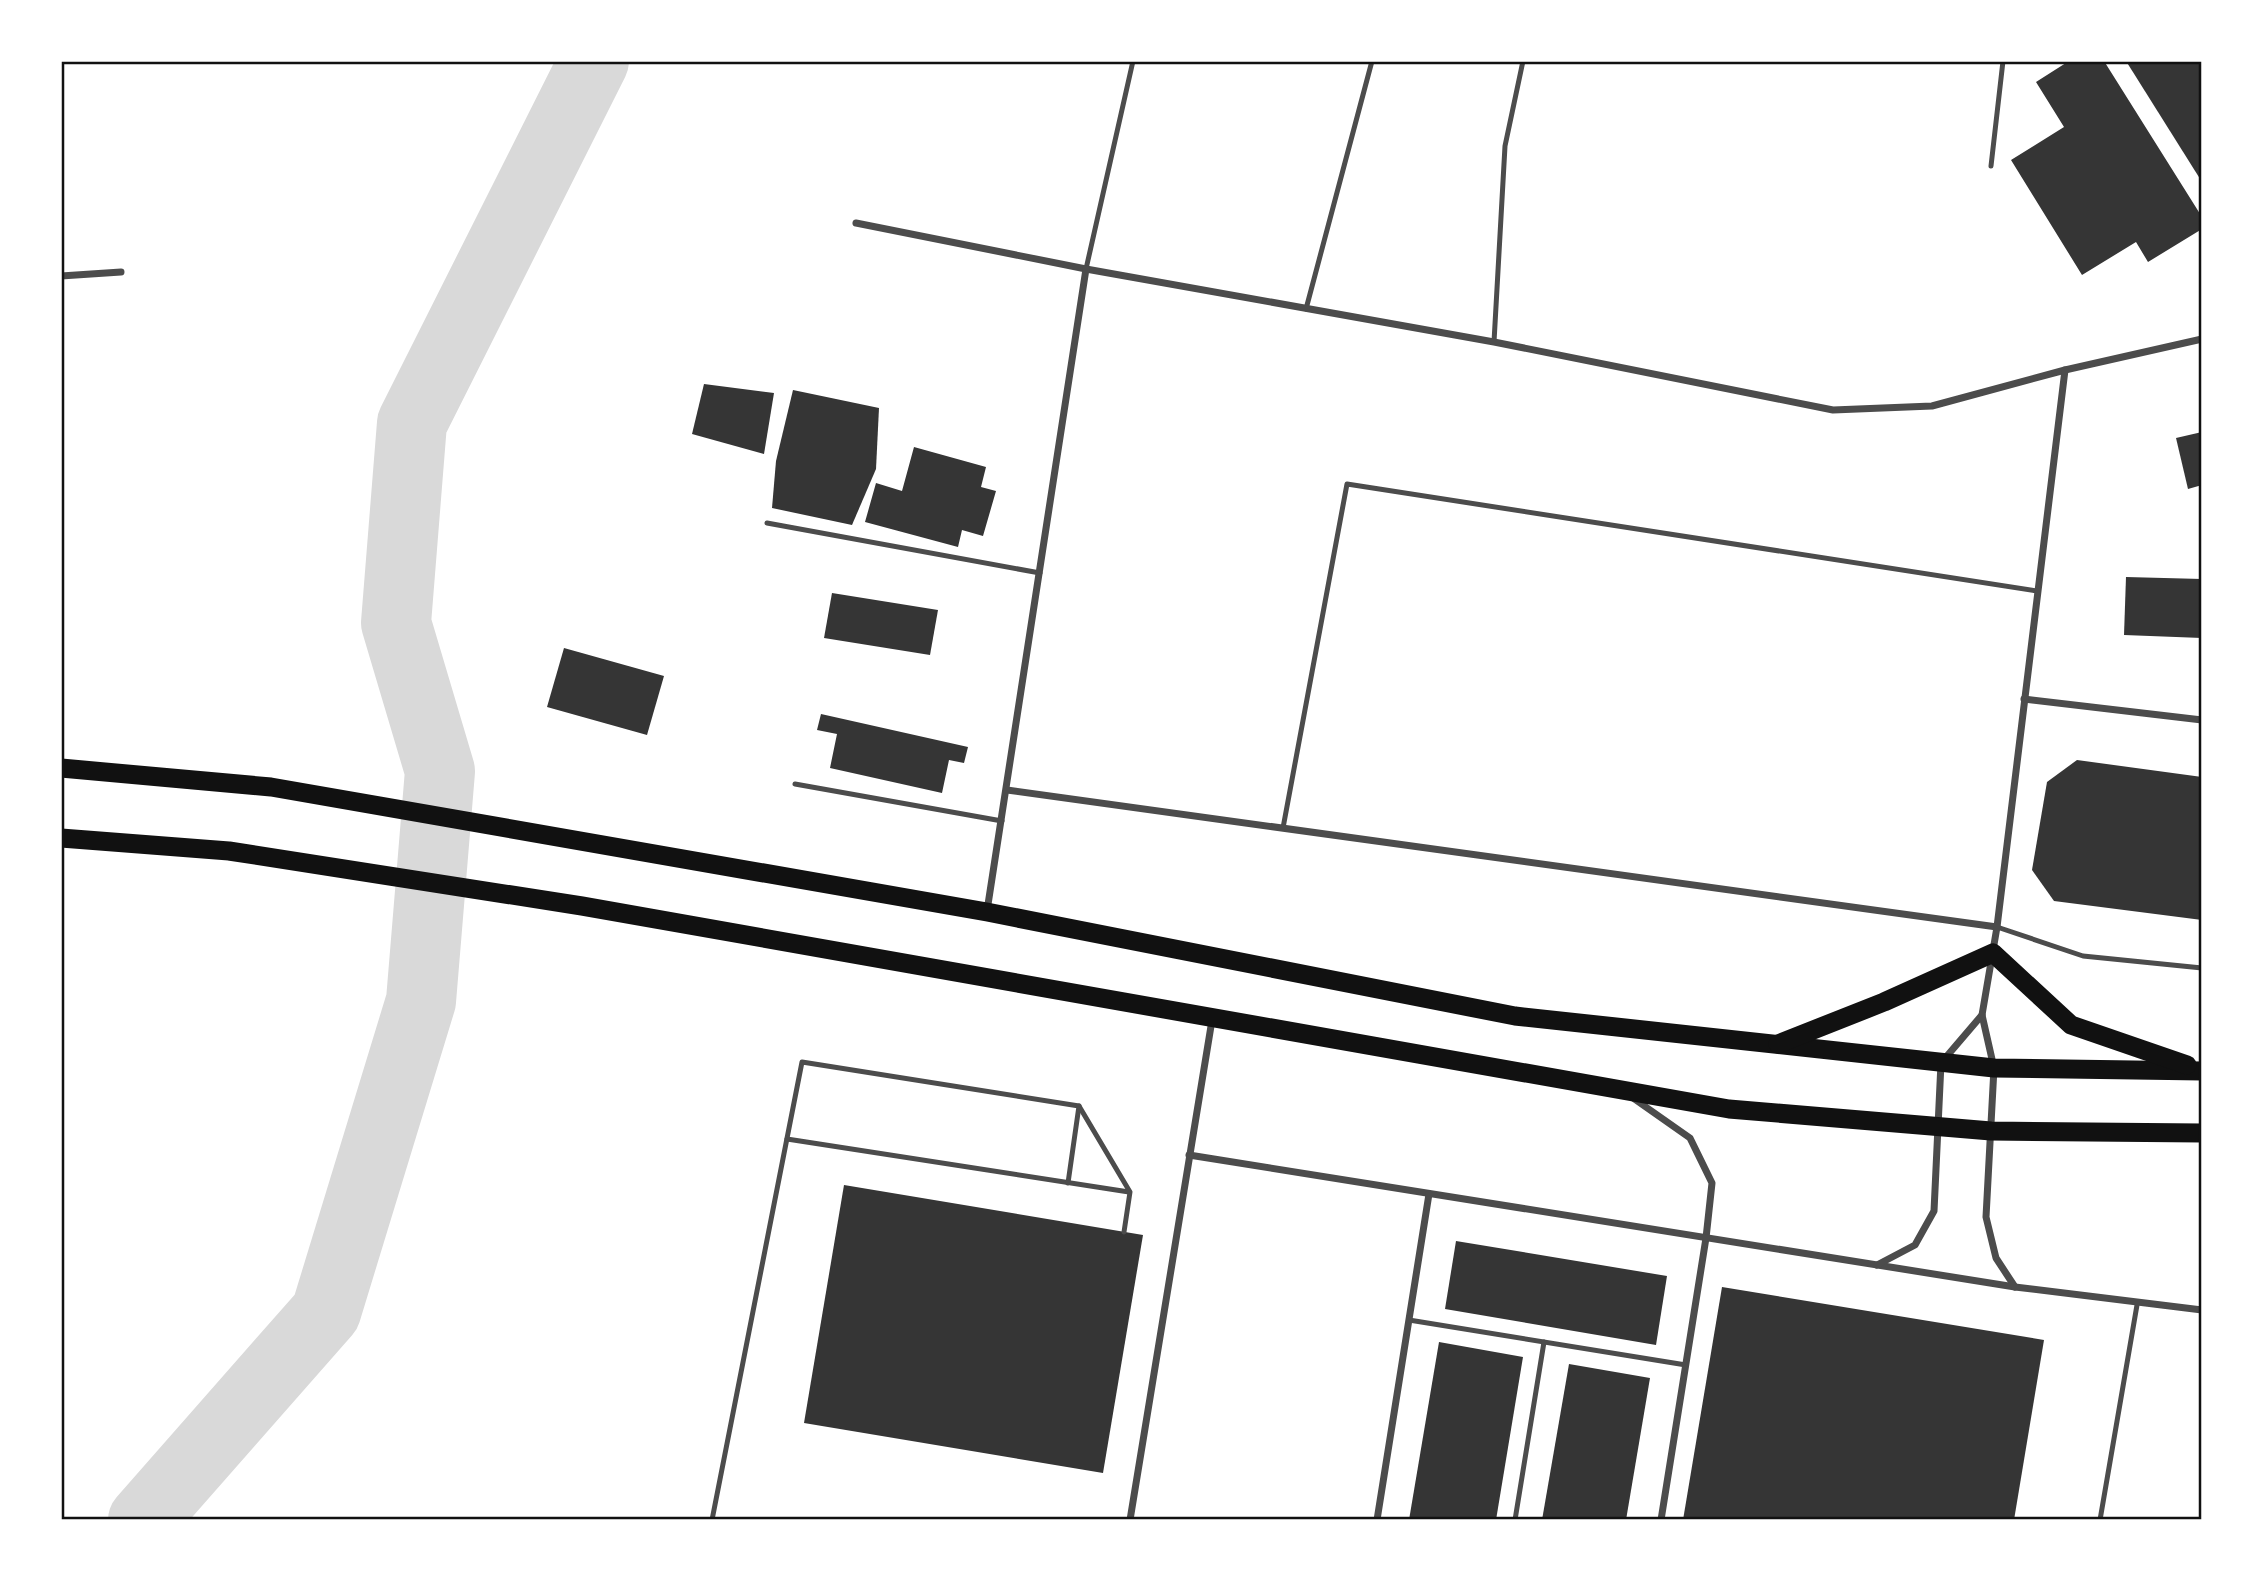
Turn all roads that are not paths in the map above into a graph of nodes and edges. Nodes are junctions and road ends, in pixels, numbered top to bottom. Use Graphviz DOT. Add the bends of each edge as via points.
graph roads {
  1 [pos="1133,61"];
  2 [pos="1372,61"];
  3 [pos="1522,61"];
  4 [pos="2003,61"];
  5 [pos="1991,166"];
  6 [pos="856,223"];
  7 [pos="1086,269"];
  8 [pos="121,272"];
  9 [pos="61,276"];
  10 [pos="1306,309"];
  11 [pos="2202,339"];
  12 [pos="1494,342"];
  13 [pos="2065,370"];
  14 [pos="766,523"];
  15 [pos="1040,573"];
  16 [pos="2038,592"];
  17 [pos="2024,699"];
  18 [pos="2202,720"];
  19 [pos="61,768"];
  20 [pos="794,783"];
  21 [pos="1007,790"];
  22 [pos="1002,821"];
  23 [pos="1283,828"];
  24 [pos="61,838"];
  25 [pos="987,912"];
  26 [pos="1997,927"];
  27 [pos="1993,953"];
  28 [pos="2202,968"];
  29 [pos="1982,1015"];
  30 [pos="1212,1018"];
  31 [pos="1773,1046"];
  32 [pos="1941,1063"];
  33 [pos="1994,1068"];
  34 [pos="2202,1070"];
  35 [pos="1624,1091"];
  36 [pos="1079,1106"];
  37 [pos="1937,1128"];
  38 [pos="1991,1132"];
  39 [pos="2202,1133"];
  40 [pos="787,1139"];
  41 [pos="1189,1155"];
  42 [pos="1068,1183"];
  43 [pos="1130,1192"];
  44 [pos="1429,1194"];
  45 [pos="1124,1232"];
  46 [pos="1706,1238"];
  47 [pos="1877,1265"];
  48 [pos="2015,1287"];
  49 [pos="2137,1305"];
  50 [pos="2202,1310"];
  51 [pos="1409,1320"];
  52 [pos="1544,1342"];
  53 [pos="1686,1365"];
  54 [pos="712,1520"];
  55 [pos="1130,1520"];
  56 [pos="1377,1520"];
  57 [pos="1515,1520"];
  58 [pos="1661,1520"];
  59 [pos="2100,1520"];
  1 -- 7 [label="lane"];
  2 -- 10 [label="lane"];
  3 -- 12 [label="lane" via="1505,146"];
  4 -- 5 [label="lane"];
  6 -- 7 [label="street"];
  7 -- 10 [label="street"];
  7 -- 15 [label="street"];
  8 -- 9 [label="street"];
  10 -- 12 [label="street"];
  11 -- 13 [label="street"];
  12 -- 13 [label="street" via="1833,410 1932,406"];
  13 -- 16 [label="street"];
  14 -- 15 [label="lane"];
  15 -- 21 [label="street"];
  16 -- 17 [label="street"];
  16 -- 23 [label="lane" via="1347,484"];
  17 -- 18 [label="street"];
  17 -- 26 [label="street"];
  19 -- 25 [label="highway" via="271,787"];
  20 -- 22 [label="lane"];
  21 -- 22 [label="street"];
  21 -- 23 [label="street"];
  22 -- 25 [label="street"];
  23 -- 26 [label="street"];
  24 -- 30 [label="highway" via="229,851 582,906"];
  25 -- 31 [label="highway" via="1515,1016"];
  26 -- 27 [label="street"];
  26 -- 28 [label="lane" via="2083,956"];
  27 -- 29 [label="street"];
  27 -- 31 [label="highway"];
  27 -- 34 [label="highway" via="2071,1025"];
  29 -- 32 [label="street"];
  29 -- 33 [label="street"];
  30 -- 35 [label="highway"];
  30 -- 41 [label="street"];
  31 -- 32 [label="highway"];
  32 -- 33 [label="highway"];
  32 -- 37 [label="street"];
  33 -- 34 [label="highway"];
  33 -- 38 [label="street"];
  35 -- 37 [label="highway" via="1728,1109"];
  35 -- 46 [label="street" via="1689,1138 1712,1183"];
  36 -- 40 [label="lane" via="802,1062"];
  36 -- 42 [label="lane"];
  36 -- 43 [label="lane"];
  37 -- 38 [label="highway"];
  37 -- 47 [label="street" via="1934,1211 1915,1245"];
  38 -- 39 [label="highway"];
  38 -- 48 [label="street" via="1986,1217 1997,1258"];
  40 -- 42 [label="lane"];
  40 -- 54 [label="lane"];
  41 -- 44 [label="street"];
  41 -- 55 [label="street"];
  42 -- 43 [label="lane"];
  43 -- 45 [label="lane"];
  44 -- 46 [label="street"];
  44 -- 51 [label="street"];
  46 -- 47 [label="street"];
  46 -- 53 [label="street"];
  47 -- 48 [label="street"];
  48 -- 49 [label="street"];
  49 -- 50 [label="street"];
  49 -- 59 [label="lane"];
  51 -- 52 [label="lane"];
  51 -- 56 [label="street"];
  52 -- 53 [label="lane"];
  52 -- 57 [label="lane"];
  53 -- 58 [label="street"];
}
